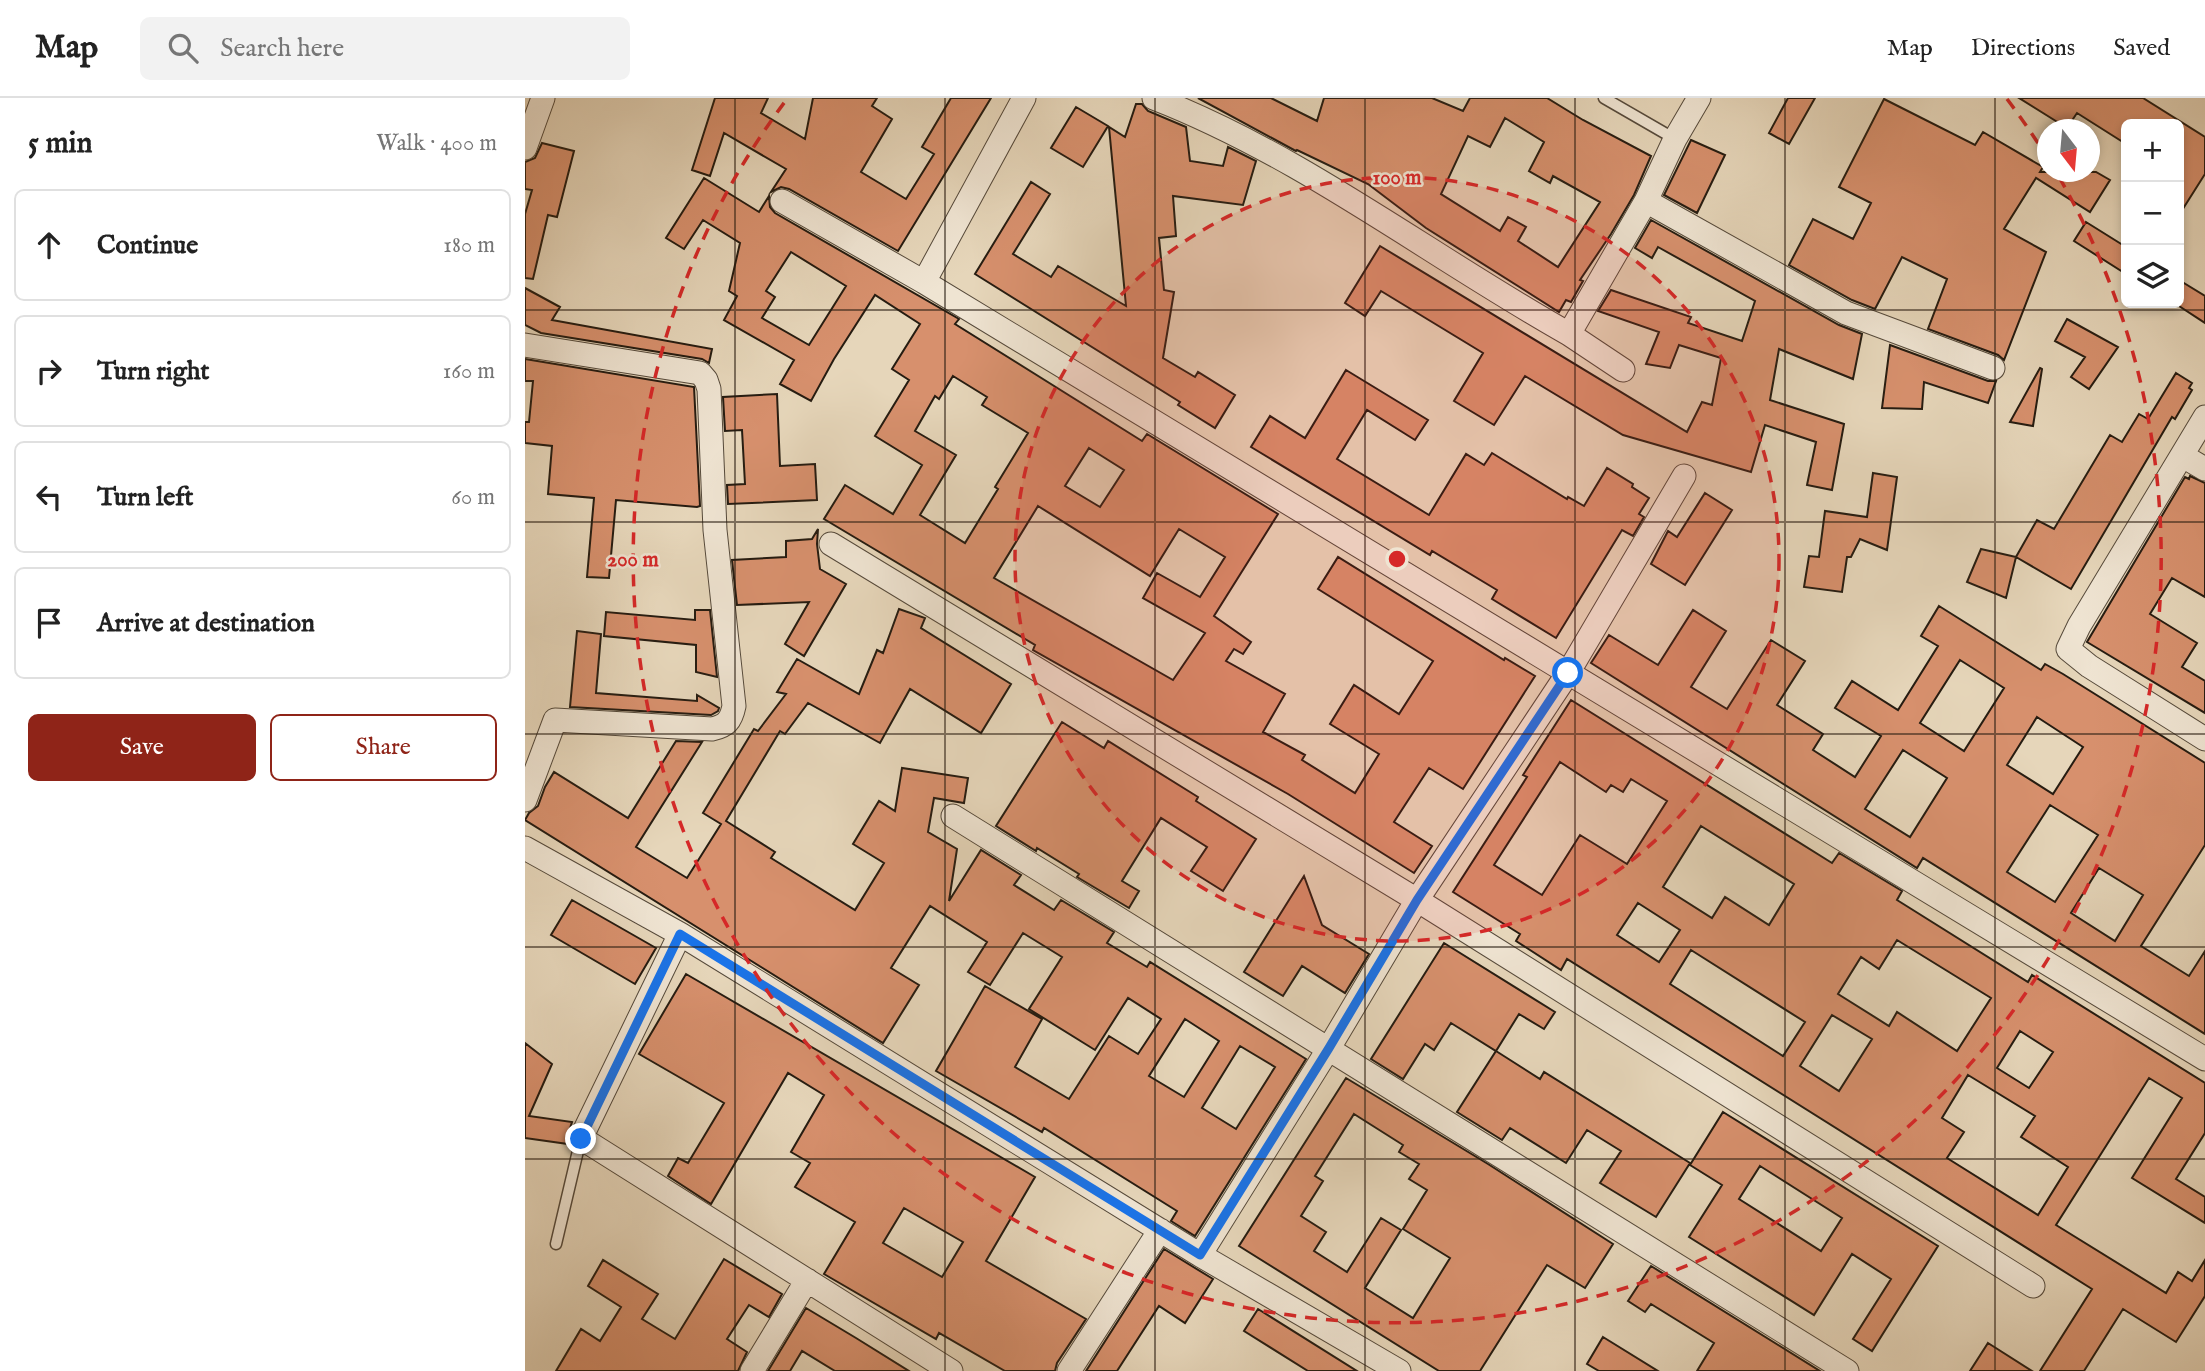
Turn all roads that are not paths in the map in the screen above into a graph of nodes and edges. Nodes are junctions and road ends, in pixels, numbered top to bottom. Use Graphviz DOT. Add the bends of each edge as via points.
graph roads {
  1 [pos="543,98"];
  2 [pos="1024,98"];
  3 [pos="1154,98"];
  4 [pos="1604,98"];
  5 [pos="1699,98"];
  6 [pos="1675,139"];
  7 [pos="525,148"];
  8 [pos="782,201"];
  9 [pos="1646,201"];
  10 [pos="924,282"];
  11 [pos="1569,334"];
  12 [pos="525,345"];
  13 [pos="1993,368"];
  14 [pos="1623,370"];
  15 [pos="2205,417"];
  16 [pos="2183,456"];
  17 [pos="2205,469"];
  18 [pos="1684,476"];
  19 [pos="831,544"];
  20 [pos="1568,673"];
  21 [pos="2205,738"];
  22 [pos="525,800"];
  23 [pos="953,816"];
  24 [pos="525,848"];
  25 [pos="1417,900"];
  26 [pos="680,934"];
  27 [pos="1329,1048"];
  28 [pos="2205,1059"];
  29 [pos="581,1139"];
  30 [pos="1160,1230"];
  31 [pos="555,1244"];
  32 [pos="1200,1255"];
  33 [pos="807,1280"];
  34 [pos="2033,1286"];
  35 [pos="752,1371"];
  36 [pos="951,1371"];
  37 [pos="1069,1371"];
  38 [pos="1399,1371"];
  39 [pos="1847,1371"];
  1 -- 7 [label="street"];
  2 -- 10 [label="street"];
  3 -- 11 [label="street" via="1277,155"];
  4 -- 6 [label="lane"];
  5 -- 6 [label="street"];
  6 -- 9 [label="street"];
  8 -- 10 [label="street"];
  9 -- 11 [label="street"];
  9 -- 13 [label="street" via="1846,313"];
  10 -- 20 [label="street"];
  11 -- 14 [label="street"];
  12 -- 22 [label="street" via="700,373 706,380 715,530 734,706 725,726 712,729 555,720"];
  15 -- 16 [label="street"];
  16 -- 17 [label="street"];
  16 -- 21 [label="street" via="2068,649"];
  18 -- 20 [label="street"];
  19 -- 25 [label="street"];
  20 -- 25 [label="street"];
  20 -- 28 [label="street"];
  23 -- 27 [label="street"];
  24 -- 26 [label="street"];
  25 -- 27 [label="street"];
  25 -- 34 [label="street"];
  26 -- 29 [label="street"];
  26 -- 30 [label="street"];
  27 -- 32 [label="street"];
  27 -- 39 [label="street"];
  29 -- 31 [label="lane"];
  29 -- 33 [label="street"];
  30 -- 32 [label="street"];
  30 -- 37 [label="street"];
  32 -- 38 [label="street"];
  33 -- 35 [label="street"];
  33 -- 36 [label="street"];
}
